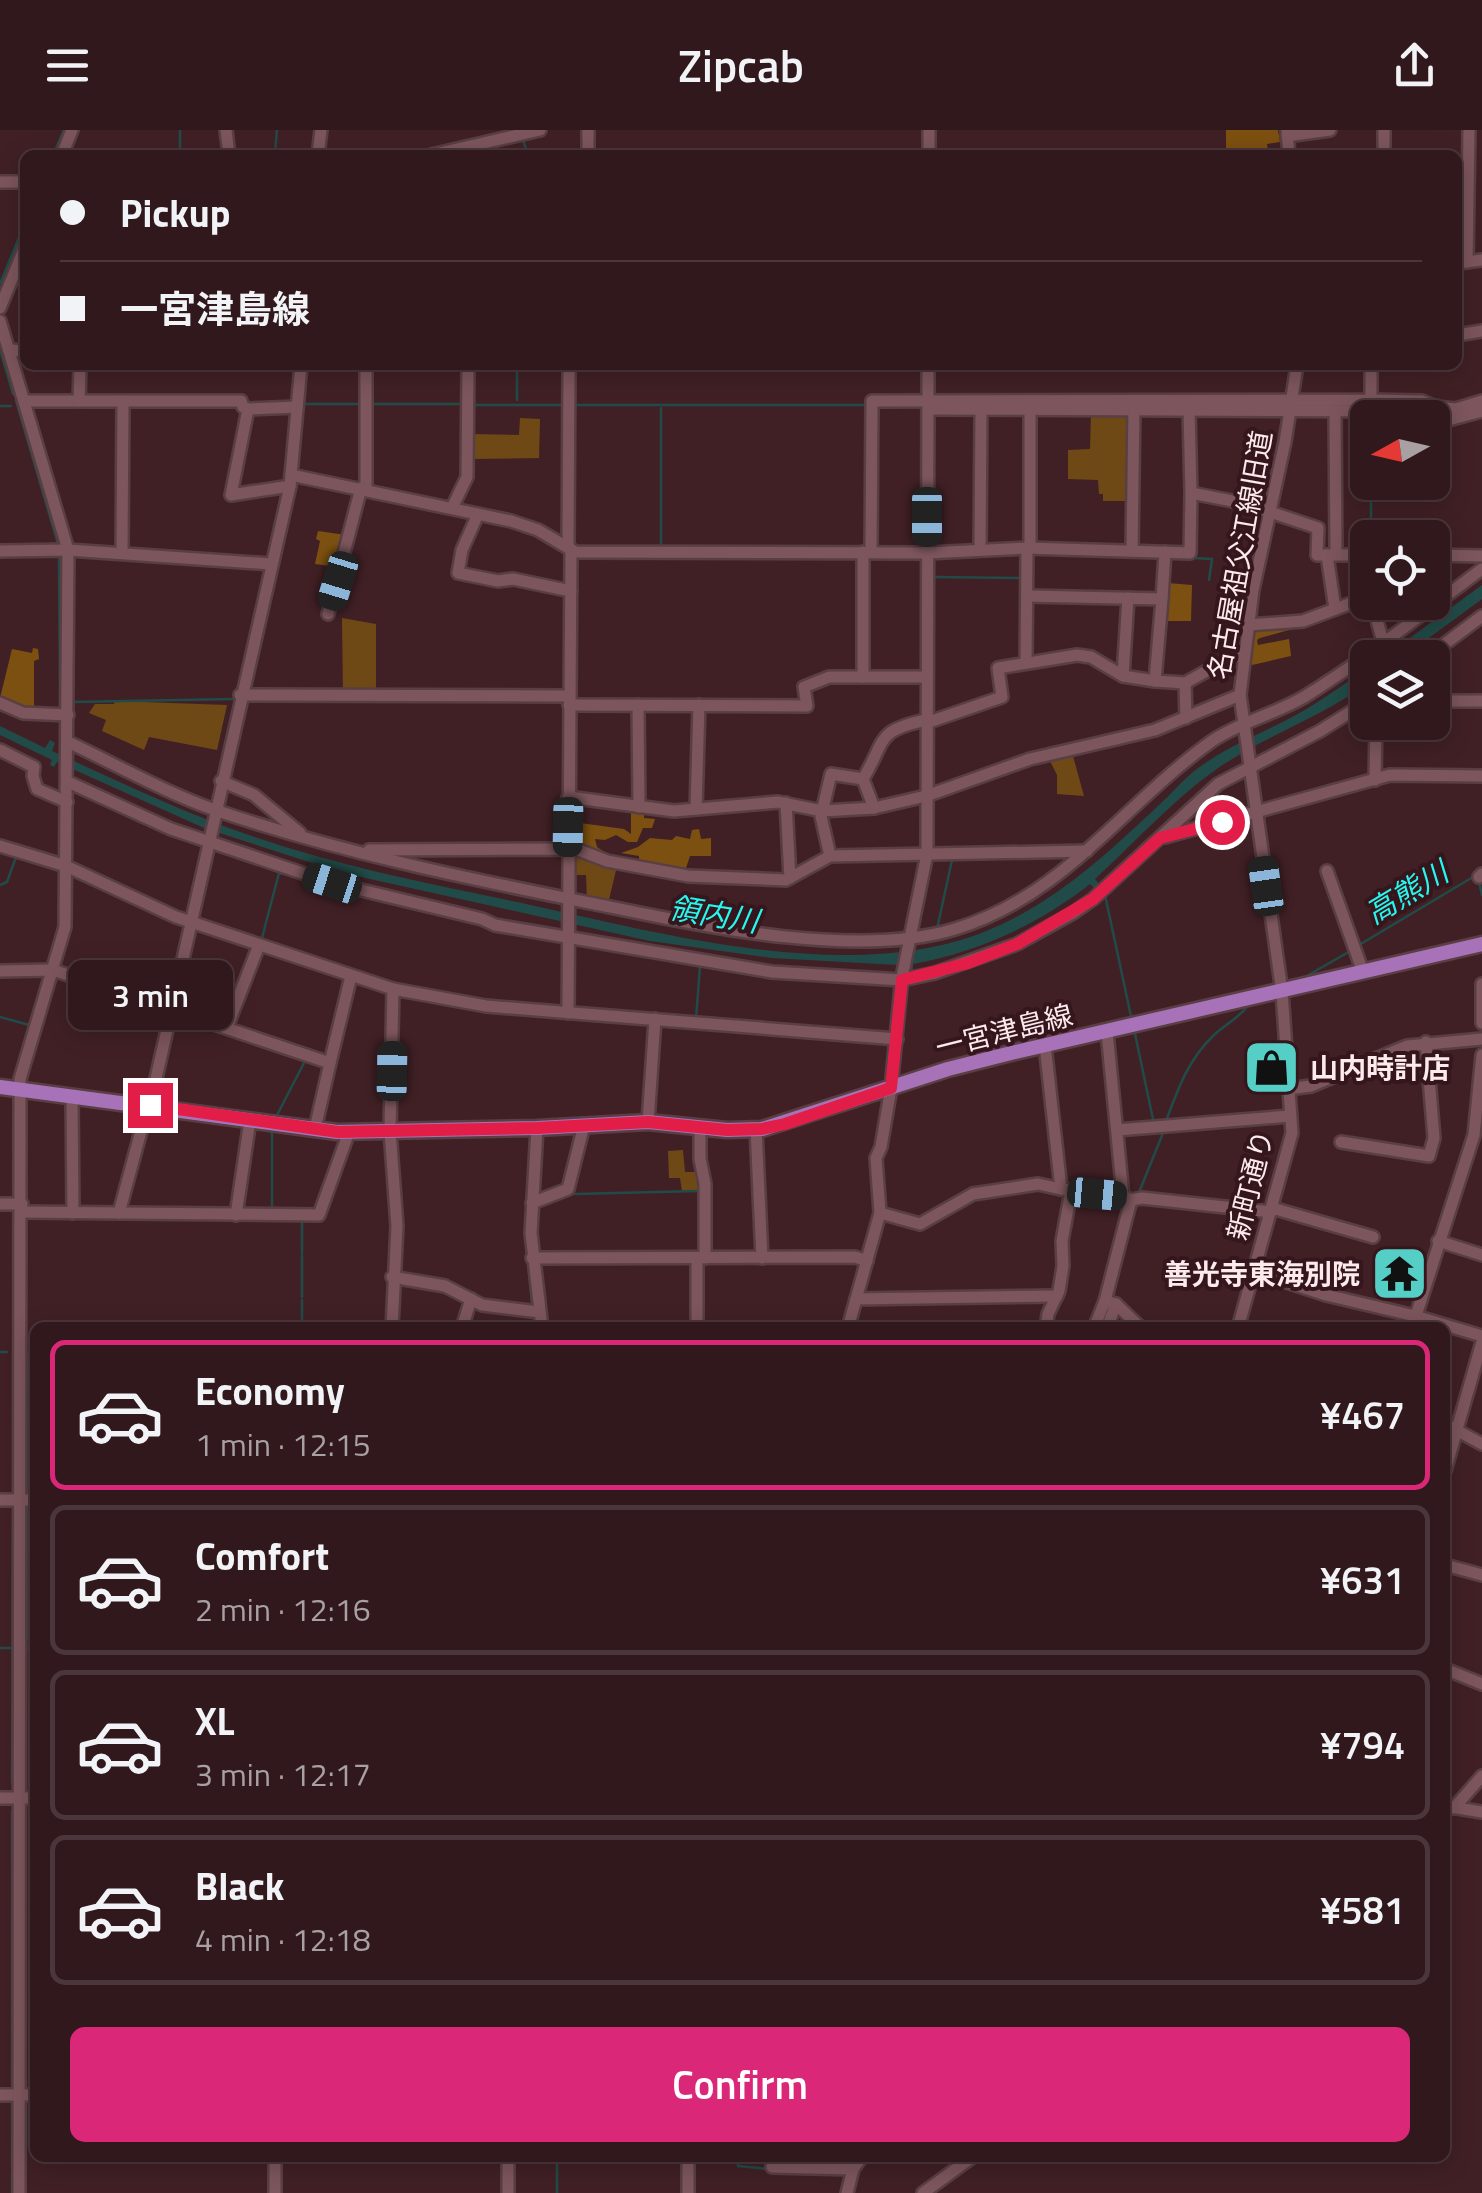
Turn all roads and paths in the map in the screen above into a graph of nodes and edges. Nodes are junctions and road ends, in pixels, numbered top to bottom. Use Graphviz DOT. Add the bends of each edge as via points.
graph roads {
  1 [pos="540,130"];
  2 [pos="1330,130"];
  3 [pos="1469,130"];
  4 [pos="1287,133"];
  5 [pos="453,150"];
  6 [pos="20,259"];
  7 [pos="1482,260"];
  8 [pos="1462,263"];
  9 [pos="2,300"];
  10 [pos="0,321"];
  11 [pos="9,350"];
  12 [pos="20,351"];
  13 [pos="80,370"];
  14 [pos="300,370"];
  15 [pos="366,370"];
  16 [pos="468,370"];
  17 [pos="569,370"];
  18 [pos="928,370"];
  19 [pos="1296,370"];
  20 [pos="1370,370"];
  21 [pos="1370,400"];
  22 [pos="24,401"];
  23 [pos="79,401"];
  24 [pos="123,401"];
  25 [pos="1482,401"];
  26 [pos="1350,402"];
  27 [pos="928,405"];
  28 [pos="1030,405"];
  29 [pos="1134,406"];
  30 [pos="1292,406"];
  31 [pos="297,408"];
  32 [pos="1450,408"];
  33 [pos="248,409"];
  34 [pos="981,410"];
  35 [pos="1482,410"];
  36 [pos="1189,411"];
  37 [pos="1335,411"];
  38 [pos="290,480"];
  39 [pos="364,489"];
  40 [pos="1191,493"];
  41 [pos="452,508"];
  42 [pos="1270,511"];
  43 [pos="478,514"];
  44 [pos="1028,548"];
  45 [pos="570,549"];
  46 [pos="68,550"];
  47 [pos="980,550"];
  48 [pos="0,551"];
  49 [pos="1132,551"];
  50 [pos="867,552"];
  51 [pos="927,552"];
  52 [pos="1165,552"];
  53 [pos="122,553"];
  54 [pos="1332,555"];
  55 [pos="1350,555"];
  56 [pos="1450,555"];
  57 [pos="1482,556"];
  58 [pos="271,564"];
  59 [pos="1482,568"];
  60 [pos="571,591"];
  61 [pos="1028,596"];
  62 [pos="1128,598"];
  63 [pos="1162,598"];
  64 [pos="1350,605"];
  65 [pos="1335,609"];
  66 [pos="328,614"];
  67 [pos="1482,616"];
  68 [pos="1248,625"];
  69 [pos="1385,640"];
  70 [pos="1450,640"];
  71 [pos="1242,656"];
  72 [pos="1026,662"];
  73 [pos="1350,664"];
  74 [pos="1123,676"];
  75 [pos="864,677"];
  76 [pos="926,677"];
  77 [pos="1155,681"];
  78 [pos="1186,683"];
  79 [pos="240,695"];
  80 [pos="1240,695"];
  81 [pos="570,701"];
  82 [pos="1450,701"];
  83 [pos="1482,701"];
  84 [pos="0,703"];
  85 [pos="638,705"];
  86 [pos="699,706"];
  87 [pos="1350,712"];
  88 [pos="68,715"];
  89 [pos="1186,718"];
  90 [pos="926,722"];
  91 [pos="1243,728"];
  92 [pos="1376,740"];
  93 [pos="68,744"];
  94 [pos="0,750"];
  95 [pos="1249,766"];
  96 [pos="1482,776"];
  97 [pos="863,779"];
  98 [pos="1375,780"];
  99 [pos="68,781"];
  100 [pos="221,781"];
  101 [pos="926,796"];
  102 [pos="568,798"];
  103 [pos="68,802"];
  104 [pos="786,804"];
  105 [pos="639,807"];
  106 [pos="874,808"];
  107 [pos="696,809"];
  108 [pos="822,811"];
  109 [pos="214,812"];
  110 [pos="1256,813"];
  111 [pos="305,837"];
  112 [pos="1160,838"];
  113 [pos="208,839"];
  114 [pos="0,846"];
  115 [pos="568,849"];
  116 [pos="350,850"];
  117 [pos="1088,851"];
  118 [pos="927,854"];
  119 [pos="830,856"];
  120 [pos="66,866"];
  121 [pos="1327,871"];
  122 [pos="790,878"];
  123 [pos="567,900"];
  124 [pos="190,922"];
  125 [pos="567,936"];
  126 [pos="909,941"];
  127 [pos="1482,944"];
  128 [pos="259,946"];
  129 [pos="53,970"];
  130 [pos="0,972"];
  131 [pos="1363,972"];
  132 [pos="350,976"];
  133 [pos="902,978"];
  134 [pos="1482,984"];
  135 [pos="394,989"];
  136 [pos="1282,992"];
  137 [pos="171,1008"];
  138 [pos="568,1013"];
  139 [pos="655,1019"];
  140 [pos="1482,1024"];
  141 [pos="226,1027"];
  142 [pos="1107,1032"];
  143 [pos="1482,1038"];
  144 [pos="897,1039"];
  145 [pos="1426,1042"];
  146 [pos="1046,1046"];
  147 [pos="1482,1055"];
  148 [pos="330,1063"];
  149 [pos="0,1087"];
  150 [pos="891,1088"];
  151 [pos="1288,1088"];
  152 [pos="20,1090"];
  153 [pos="72,1096"];
  154 [pos="149,1105"];
  155 [pos="1290,1116"];
  156 [pos="250,1120"];
  157 [pos="648,1122"];
  158 [pos="584,1126"];
  159 [pos="700,1127"];
  160 [pos="537,1128"];
  161 [pos="315,1129"];
  162 [pos="756,1129"];
  163 [pos="1117,1130"];
  164 [pos="390,1131"];
  165 [pos="349,1132"];
  166 [pos="1478,1136"];
  167 [pos="1341,1142"];
  168 [pos="1066,1190"];
  169 [pos="1132,1198"];
  170 [pos="532,1203"];
  171 [pos="0,1204"];
  172 [pos="22,1208"];
  173 [pos="1272,1210"];
  174 [pos="73,1213"];
  175 [pos="120,1213"];
  176 [pos="880,1213"];
  177 [pos="236,1214"];
  178 [pos="1372,1237"];
  179 [pos="1438,1240"];
  180 [pos="1482,1255"];
  181 [pos="532,1258"];
  182 [pos="701,1258"];
  183 [pos="762,1258"];
  184 [pos="862,1260"];
  185 [pos="1253,1271"];
  186 [pos="392,1277"];
  187 [pos="1057,1296"];
  188 [pos="856,1299"];
  189 [pos="471,1300"];
  190 [pos="1109,1302"];
  191 [pos="539,1312"];
  192 [pos="392,1322"];
  193 [pos="464,1322"];
  194 [pos="541,1322"];
  195 [pos="697,1322"];
  196 [pos="850,1322"];
  197 [pos="1048,1322"];
  198 [pos="1097,1322"];
  199 [pos="1107,1322"];
  200 [pos="1134,1322"];
  201 [pos="1240,1322"];
  202 [pos="1414,1322"];
  203 [pos="1450,1331"];
  204 [pos="1482,1339"];
  205 [pos="1450,1427"];
  206 [pos="1482,1444"];
  207 [pos="0,1500"];
  208 [pos="29,1500"];
  209 [pos="1450,1567"];
  210 [pos="1482,1575"];
  211 [pos="1450,1671"];
  212 [pos="1482,1684"];
  213 [pos="1482,1776"];
  214 [pos="0,1798"];
  215 [pos="20,1798"];
  216 [pos="30,1798"];
  217 [pos="1450,1806"];
  218 [pos="1450,1807"];
  219 [pos="1482,1812"];
  220 [pos="20,1991"];
  221 [pos="30,1991"];
  222 [pos="0,2095"];
  223 [pos="20,2095"];
  224 [pos="30,2095"];
  225 [pos="275,2162"];
  226 [pos="508,2162"];
  227 [pos="688,2162"];
  228 [pos="966,2162"];
  229 [pos="838,2163"];
  230 [pos="857,2163"];
  231 [pos="772,2167"];
  232 [pos="19,2193"];
  233 [pos="275,2193"];
  234 [pos="508,2193"];
  235 [pos="688,2193"];
  236 [pos="848,2193"];
  237 [pos="923,2193"];
  1 -- 5 [label="street"];
  2 -- 4 [label="street"];
  3 -- 8 [label="street"];
  6 -- 9 [label="street"];
  7 -- 8 [label="street"];
  10 -- 11 [label="street"];
  11 -- 12 [label="street"];
  11 -- 22 [label="street"];
  13 -- 23 [label="street"];
  14 -- 31 [label="street"];
  15 -- 39 [label="street"];
  16 -- 41 [label="street" via="467,477"];
  17 -- 45 [label="street"];
  18 -- 27 [label="street"];
  19 -- 30 [label="street, 名古屋祖父江線旧道"];
  20 -- 21 [label="street"];
  22 -- 23 [label="street"];
  22 -- 46 [label="street"];
  23 -- 24 [label="street"];
  24 -- 33 [label="street" via="241,401"];
  24 -- 53 [label="street"];
  25 -- 32 [label="street"];
  26 -- 30 [label="street"];
  27 -- 28 [label="street"];
  27 -- 34 [label="street"];
  27 -- 50 [label="street" via="872,401"];
  27 -- 51 [label="street"];
  28 -- 29 [label="street"];
  28 -- 34 [label="street"];
  28 -- 44 [label="street"];
  29 -- 30 [label="street"];
  29 -- 36 [label="street"];
  29 -- 49 [label="street"];
  30 -- 36 [label="street"];
  30 -- 37 [label="street"];
  30 -- 42 [label="street, 名古屋祖父江線旧道"];
  31 -- 33 [label="street"];
  31 -- 38 [label="street"];
  33 -- 38 [label="street" via="231,496"];
  34 -- 47 [label="street"];
  35 -- 37 [label="street" via="1452,419 1419,411"];
  36 -- 40 [label="street"];
  37 -- 54 [label="street"];
  38 -- 39 [label="street"];
  38 -- 58 [label="street"];
  39 -- 41 [label="street"];
  39 -- 66 [label="street"];
  40 -- 42 [label="street"];
  40 -- 52 [label="street" via="1190,553"];
  41 -- 43 [label="street"];
  42 -- 54 [label="street" via="1318,528 1318,555"];
  42 -- 68 [label="street, 名古屋祖父江線旧道"];
  43 -- 45 [label="street" via="538,530"];
  43 -- 60 [label="street" via="458,573"];
  44 -- 47 [label="street"];
  44 -- 49 [label="street"];
  44 -- 61 [label="street"];
  45 -- 50 [label="street"];
  45 -- 60 [label="street"];
  46 -- 48 [label="street"];
  46 -- 53 [label="street"];
  46 -- 88 [label="street"];
  47 -- 51 [label="street"];
  49 -- 52 [label="street"];
  50 -- 51 [label="street"];
  50 -- 75 [label="street"];
  51 -- 76 [label="street"];
  52 -- 63 [label="street"];
  53 -- 58 [label="street"];
  54 -- 55 [label="street"];
  54 -- 65 [label="street"];
  56 -- 57 [label="street"];
  58 -- 79 [label="street"];
  59 -- 69 [label="street"];
  60 -- 81 [label="street"];
  61 -- 62 [label="street"];
  61 -- 72 [label="street"];
  62 -- 63 [label="street"];
  62 -- 74 [label="street"];
  63 -- 77 [label="street"];
  64 -- 65 [label="street"];
  65 -- 68 [label="street" via="1303,620"];
  67 -- 70 [label="street"];
  68 -- 71 [label="street, 名古屋祖父江線旧道"];
  71 -- 78 [label="street"];
  71 -- 80 [label="street, 名古屋祖父江線旧道"];
  72 -- 74 [label="street" via="1092,657"];
  72 -- 90 [label="street" via="998,668 1002,697"];
  73 -- 91 [label="street"];
  74 -- 77 [label="street"];
  75 -- 76 [label="street"];
  75 -- 86 [label="street" via="828,676 804,687 807,706"];
  76 -- 90 [label="street"];
  77 -- 78 [label="street"];
  78 -- 89 [label="street"];
  79 -- 81 [label="street"];
  79 -- 100 [label="street"];
  80 -- 89 [label="street"];
  80 -- 91 [label="street, 名古屋祖父江線旧道"];
  81 -- 85 [label="street"];
  81 -- 102 [label="street"];
  82 -- 83 [label="street"];
  84 -- 88 [label="street" via="23,713"];
  85 -- 86 [label="street"];
  85 -- 105 [label="street"];
  86 -- 107 [label="street"];
  87 -- 95 [label="street"];
  88 -- 93 [label="street"];
  89 -- 101 [label="street" via="1030,758"];
  90 -- 97 [label="street" via="890,730"];
  90 -- 101 [label="street"];
  91 -- 95 [label="street, 名古屋祖父江線旧道"];
  91 -- 117 [label="street" via="1216,738 1181,765"];
  92 -- 98 [label="street"];
  93 -- 99 [label="street"];
  93 -- 109 [label="street"];
  94 -- 103 [label="street" via="34,767 37,790"];
  95 -- 110 [label="street, 名古屋祖父江線旧道"];
  95 -- 112 [label="street" via="1218,784"];
  96 -- 98 [label="street"];
  97 -- 106 [label="street"];
  97 -- 108 [label="street" via="831,774"];
  98 -- 110 [label="street"];
  99 -- 103 [label="street"];
  99 -- 113 [label="street"];
  100 -- 109 [label="street"];
  100 -- 111 [label="street" via="254,796"];
  101 -- 106 [label="street"];
  101 -- 118 [label="street"];
  102 -- 105 [label="street"];
  102 -- 115 [label="street"];
  103 -- 120 [label="street"];
  104 -- 107 [label="street"];
  104 -- 108 [label="street"];
  104 -- 122 [label="street"];
  105 -- 107 [label="street"];
  106 -- 108 [label="street"];
  108 -- 119 [label="street"];
  109 -- 111 [label="street"];
  109 -- 113 [label="street"];
  110 -- 112 [label="street"];
  110 -- 136 [label="street, 名古屋祖父江線旧道"];
  111 -- 116 [label="street"];
  112 -- 133 [label="street" via="1093,899 1046,930 968,963"];
  113 -- 124 [label="street"];
  113 -- 125 [label="street" via="332,883 495,925"];
  114 -- 120 [label="street"];
  115 -- 116 [label="street"];
  115 -- 122 [label="street" via="688,876"];
  115 -- 123 [label="street"];
  116 -- 123 [label="street"];
  117 -- 118 [label="street"];
  117 -- 126 [label="street" via="1000,911"];
  118 -- 119 [label="street"];
  118 -- 126 [label="street"];
  119 -- 122 [label="street"];
  120 -- 124 [label="street"];
  120 -- 129 [label="street" via="66,927"];
  121 -- 131 [label="street"];
  123 -- 125 [label="street"];
  123 -- 126 [label="street" via="763,934"];
  124 -- 128 [label="street"];
  124 -- 137 [label="street"];
  125 -- 133 [label="street" via="772,972"];
  125 -- 138 [label="street"];
  126 -- 133 [label="street"];
  127 -- 131 [label="main road, 一宮津島線"];
  128 -- 132 [label="street"];
  128 -- 141 [label="street"];
  129 -- 130 [label="street"];
  129 -- 137 [label="street"];
  129 -- 152 [label="street"];
  131 -- 136 [label="main road, 一宮津島線"];
  132 -- 135 [label="street"];
  132 -- 148 [label="street"];
  133 -- 144 [label="street"];
  134 -- 140 [label="street"];
  135 -- 138 [label="street"];
  135 -- 164 [label="street"];
  136 -- 142 [label="main road, 一宮津島線"];
  136 -- 151 [label="street, 新町通り"];
  137 -- 141 [label="street"];
  137 -- 154 [label="street"];
  138 -- 139 [label="street"];
  139 -- 144 [label="street"];
  139 -- 157 [label="street"];
  141 -- 148 [label="street"];
  142 -- 146 [label="main road, 一宮津島線"];
  142 -- 163 [label="street"];
  143 -- 145 [label="street"];
  144 -- 150 [label="street"];
  145 -- 151 [label="street" via="1311,1086"];
  145 -- 167 [label="street" via="1434,1138 1428,1156"];
  146 -- 150 [label="main road, 一宮津島線"];
  146 -- 168 [label="street"];
  147 -- 166 [label="street"];
  148 -- 161 [label="street"];
  149 -- 152 [label="main road, 一宮津島線"];
  150 -- 162 [label="main road, 一宮津島線"];
  150 -- 176 [label="street" via="876,1158"];
  151 -- 155 [label="street, 新町通り"];
  152 -- 153 [label="main road, 一宮津島線"];
  152 -- 172 [label="street"];
  153 -- 154 [label="main road, 一宮津島線"];
  153 -- 174 [label="street"];
  154 -- 156 [label="main road, 一宮津島線"];
  154 -- 175 [label="street"];
  155 -- 163 [label="street"];
  155 -- 173 [label="street, 新町通り" via="1292,1133"];
  156 -- 161 [label="main road, 一宮津島線"];
  156 -- 177 [label="street"];
  157 -- 158 [label="main road, 一宮津島線"];
  157 -- 159 [label="main road, 一宮津島線"];
  158 -- 160 [label="main road, 一宮津島線"];
  158 -- 170 [label="street" via="568,1190"];
  159 -- 162 [label="main road, 一宮津島線"];
  159 -- 182 [label="street"];
  160 -- 164 [label="main road, 一宮津島線"];
  160 -- 170 [label="street"];
  161 -- 165 [label="main road, 一宮津島線"];
  162 -- 183 [label="street"];
  163 -- 169 [label="street"];
  164 -- 165 [label="main road, 一宮津島線"];
  164 -- 186 [label="street" via="397,1226"];
  165 -- 177 [label="street" via="319,1216"];
  166 -- 179 [label="street"];
  168 -- 169 [label="street"];
  168 -- 176 [label="street" via="1038,1184 972,1194 920,1224"];
  168 -- 187 [label="street"];
  169 -- 173 [label="street"];
  169 -- 190 [label="street"];
  170 -- 181 [label="street"];
  171 -- 172 [label="street"];
  172 -- 174 [label="street"];
  172 -- 208 [label="street"];
  173 -- 178 [label="street"];
  173 -- 185 [label="street, 新町通り"];
  174 -- 175 [label="street"];
  175 -- 177 [label="street"];
  176 -- 184 [label="street"];
  179 -- 180 [label="street"];
  179 -- 202 [label="street"];
  181 -- 182 [label="street"];
  181 -- 191 [label="street"];
  182 -- 183 [label="street"];
  182 -- 195 [label="street"];
  183 -- 184 [label="street"];
  184 -- 188 [label="street"];
  185 -- 201 [label="street, 新町通り"];
  185 -- 202 [label="street"];
  186 -- 189 [label="street" via="445,1286"];
  186 -- 192 [label="street"];
  187 -- 188 [label="street"];
  187 -- 197 [label="street"];
  188 -- 196 [label="street"];
  189 -- 191 [label="street"];
  189 -- 193 [label="street"];
  190 -- 198 [label="street"];
  190 -- 199 [label="street"];
  190 -- 200 [label="street"];
  191 -- 194 [label="street"];
  203 -- 204 [label="street"];
  204 -- 205 [label="street"];
  205 -- 206 [label="street"];
  207 -- 208 [label="street"];
  208 -- 215 [label="street"];
  209 -- 210 [label="street"];
  211 -- 212 [label="street"];
  213 -- 217 [label="street"];
  214 -- 215 [label="street"];
  215 -- 216 [label="street"];
  215 -- 220 [label="street"];
  218 -- 219 [label="street"];
  220 -- 221 [label="street"];
  220 -- 223 [label="street"];
  222 -- 223 [label="street"];
  223 -- 224 [label="street"];
  223 -- 232 [label="street"];
  225 -- 233 [label="street"];
  226 -- 234 [label="street"];
  227 -- 235 [label="street"];
  228 -- 237 [label="street"];
  229 -- 230 [label="street"];
  229 -- 231 [label="street"];
  230 -- 236 [label="street"];
}
